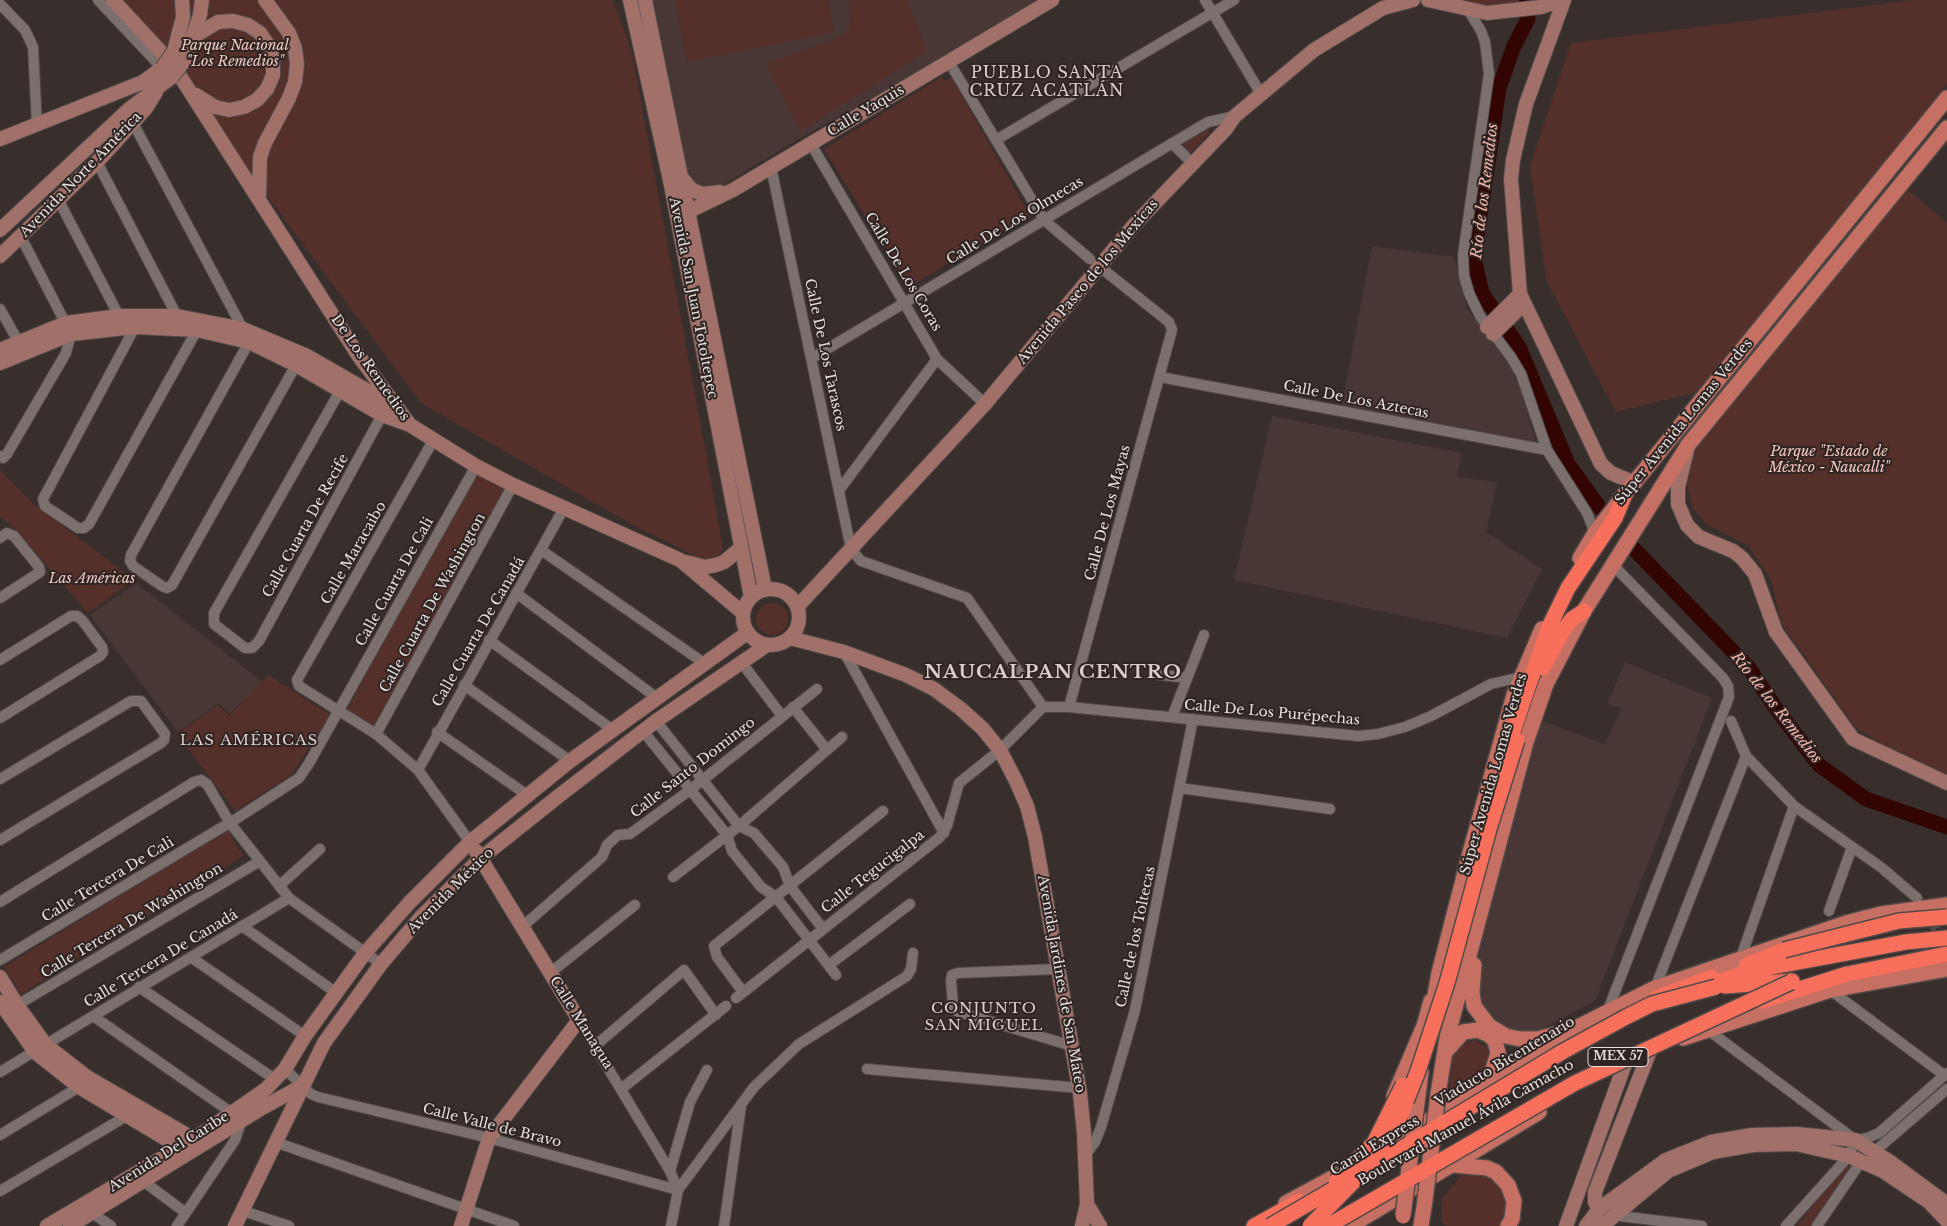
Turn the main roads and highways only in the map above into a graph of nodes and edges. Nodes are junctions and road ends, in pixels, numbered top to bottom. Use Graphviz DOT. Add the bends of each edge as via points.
graph roads {
  1 [pos="113,0"];
  2 [pos="182,0"];
  3 [pos="202,0"];
  4 [pos="265,0"];
  5 [pos="630,0"];
  6 [pos="645,0"];
  7 [pos="1052,0"];
  8 [pos="1412,0"];
  9 [pos="1428,0"];
  10 [pos="1563,0"];
  11 [pos="1465,4"];
  12 [pos="193,37"];
  13 [pos="168,52"];
  14 [pos="167,72"];
  15 [pos="188,88"];
  16 [pos="156,91"];
  17 [pos="1947,98"];
  18 [pos="1947,128"];
  19 [pos="0,139"];
  20 [pos="682,178"];
  21 [pos="733,190"];
  22 [pos="259,197"];
  23 [pos="683,214"];
  24 [pos="0,230"];
  25 [pos="0,256"];
  26 [pos="1517,304"];
  27 [pos="177,322"];
  28 [pos="197,324"];
  29 [pos="68,329"];
  30 [pos="1492,329"];
  31 [pos="0,350"];
  32 [pos="358,355"];
  33 [pos="0,363"];
  34 [pos="340,375"];
  35 [pos="380,392"];
  36 [pos="365,404"];
  37 [pos="410,425"];
  38 [pos="1688,445"];
  39 [pos="1659,452"];
  40 [pos="1630,488"];
  41 [pos="741,548"];
  42 [pos="680,560"];
  43 [pos="765,589"];
  44 [pos="746,605"];
  45 [pos="797,608"];
  46 [pos="1584,611"];
  47 [pos="747,632"];
  48 [pos="794,632"];
  49 [pos="767,645"];
  50 [pos="1513,740"];
  51 [pos="546,780"];
  52 [pos="1947,783"];
  53 [pos="560,795"];
  54 [pos="470,842"];
  55 [pos="481,858"];
  56 [pos="1934,910"];
  57 [pos="1476,932"];
  58 [pos="1947,938"];
  59 [pos="1947,947"];
  60 [pos="1947,954"];
  61 [pos="1944,972"];
  62 [pos="1439,973"];
  63 [pos="0,977"];
  64 [pos="1791,982"];
  65 [pos="1652,997"];
  66 [pos="5,1008"];
  67 [pos="1570,1031"];
  68 [pos="41,1048"];
  69 [pos="1651,1048"];
  70 [pos="1443,1058"];
  71 [pos="1626,1061"];
  72 [pos="281,1074"];
  73 [pos="1488,1085"];
  74 [pos="302,1086"];
  75 [pos="258,1104"];
  76 [pos="277,1136"];
  77 [pos="199,1142"];
  78 [pos="184,1150"];
  79 [pos="1454,1164"];
  80 [pos="1886,1166"];
  81 [pos="1338,1177"];
  82 [pos="1425,1202"];
  83 [pos="1087,1204"];
  84 [pos="1947,1204"];
  85 [pos="86,1210"];
  86 [pos="1598,1210"];
  87 [pos="1403,1221"];
  88 [pos="1947,1221"];
  89 [pos="47,1226"];
  90 [pos="70,1226"];
  91 [pos="235,1226"];
  92 [pos="461,1226"];
  93 [pos="1082,1226"];
  94 [pos="1100,1226"];
  95 [pos="1245,1226"];
  96 [pos="1254,1226"];
  97 [pos="1270,1226"];
  98 [pos="1278,1226"];
  99 [pos="1310,1226"];
  100 [pos="1315,1226"];
  101 [pos="1328,1226"];
  102 [pos="1350,1226"];
  103 [pos="1421,1226"];
  104 [pos="1430,1226"];
  105 [pos="1508,1226"];
  106 [pos="1566,1226"];
  107 [pos="1586,1226"];
  108 [pos="1602,1226"];
  1 -- 13 [label="main road, De Los Remedios"];
  2 -- 13 [label="main road" via="182,18"];
  3 -- 12 [label="main road, Avenida Norte América"];
  4 -- 22 [label="main road" via="289,33 297,64 289,98 260,157"];
  5 -- 23 [label="main road, Avenida San Juan Totoltepec"];
  6 -- 20 [label="main road, Avenida San Juan Totoltepec"];
  7 -- 21 [label="main road, Calle Yaquis"];
  8 -- 45 [label="main road, Avenida Paseo de los Mexicas" via="1383,8 1314,50 1235,116 1095,263 985,404"];
  9 -- 11 [label="main road"];
  10 -- 11 [label="main road" via="1541,7 1487,13"];
  10 -- 26 [label="main road" via="1526,104 1512,160"];
  12 -- 14 [label="main road, Avenida Norte América, bridge" via="184,60"];
  12 -- 15 [label="main road" via="218,22 248,25 260,33 269,46 273,75 267,89 244,108 229,110 215,107"];
  13 -- 14 [label="main road, bridge"];
  13 -- 15 [label="main road, De Los Remedios"];
  14 -- 16 [label="main road, Avenida Norte América"];
  14 -- 19 [label="main road"];
  15 -- 22 [label="main road, De Los Remedios"];
  16 -- 24 [label="main road, Avenida Norte América" via="129,108"];
  16 -- 25 [label="main road, Avenida Norte América" via="146,108 97,162"];
  17 -- 39 [label="main road, Súper Avenida Lomas Verdes"];
  18 -- 38 [label="main road, Súper Avenida Lomas Verdes"];
  20 -- 21 [label="main road" via="692,190 702,194"];
  20 -- 23 [label="main road, Avenida San Juan Totoltepec"];
  21 -- 23 [label="main road, Calle Yaquis"];
  22 -- 32 [label="main road, De Los Remedios"];
  23 -- 41 [label="main road, Avenida San Juan Totoltepec"];
  23 -- 43 [label="main road, Avenida San Juan Totoltepec"];
  26 -- 30 [label="main road"];
  26 -- 40 [label="main road" via="1601,464"];
  27 -- 28 [label="main road"];
  27 -- 29 [label="main road"];
  27 -- 29 [label="main road" via="119,316"];
  28 -- 34 [label="main road" via="243,329 307,356"];
  28 -- 36 [label="main road" via="249,342"];
  29 -- 31 [label="main road" via="18,341"];
  29 -- 33 [label="main road"];
  32 -- 34 [label="main road" via="353,369"];
  32 -- 35 [label="main road, De Los Remedios"];
  34 -- 35 [label="main road"];
  35 -- 36 [label="main road"];
  35 -- 37 [label="main road, De Los Remedios"];
  36 -- 37 [label="main road" via="382,415"];
  37 -- 42 [label="main road, De Los Remedios" via="513,485"];
  38 -- 39 [label="main road"];
  38 -- 46 [label="main road, Súper Avenida Lomas Verdes" via="1616,567"];
  38 -- 52 [label="main road" via="1678,487 1678,504 1687,525 1699,537 1733,551 1755,574 1776,632 1853,739"];
  39 -- 40 [label="main road, Súper Avenida Lomas Verdes"];
  40 -- 50 [label="highway" via="1615,518 1568,588 1548,629"];
  40 -- 62 [label="main road, Súper Avenida Lomas Verdes" via="1595,533 1557,599 1521,677 1470,849"];
  41 -- 42 [label="main road" via="716,565 700,566"];
  41 -- 44 [label="main road, Avenida San Juan Totoltepec"];
  42 -- 44 [label="main road, De Los Remedios" via="731,601"];
  43 -- 44 [label="main road"];
  43 -- 45 [label="main road" via="784,592"];
  44 -- 47 [label="main road" via="743,621"];
  45 -- 48 [label="main road"];
  46 -- 50 [label="highway" via="1572,619 1551,649"];
  46 -- 57 [label="main road, Súper Avenida Lomas Verdes" via="1546,684 1526,742"];
  47 -- 49 [label="main road" via="756,641"];
  47 -- 51 [label="main road, Avenida México"];
  48 -- 49 [label="main road" via="782,642"];
  48 -- 83 [label="main road, Avenida Jardines de San Mateo" via="934,689 983,729 1000,750 1029,813 1059,968 1079,1088"];
  49 -- 53 [label="main road, Avenida México" via="643,730"];
  50 -- 81 [label="highway, bridge" via="1422,1046 1374,1143"];
  50 -- 99 [label="highway, bridge" via="1447,982 1401,1114 1367,1168"];
  51 -- 53 [label="main road"];
  51 -- 54 [label="main road, Avenida México"];
  53 -- 55 [label="main road, Avenida México"];
  54 -- 55 [label="main road, Calle Managua"];
  54 -- 72 [label="main road, Avenida México" via="365,953"];
  55 -- 74 [label="main road, Avenida México" via="421,917 381,964 324,1043"];
  55 -- 92 [label="main road, Calle Managua" via="579,1020 489,1138"];
  56 -- 65 [label="highway, bridge" via="1812,942"];
  56 -- 65 [label="main road, Boulevard Manuel Ávila Camacho" via="1881,914 1846,923 1741,957"];
  57 -- 67 [label="main road" via="1472,992 1474,1006 1489,1026 1506,1036 1529,1040"];
  57 -- 70 [label="main road, Súper Avenida Lomas Verdes"];
  58 -- 98 [label="highway, Boulevard Manuel Ávila Camacho / MEX 57" via="1906,942 1749,971 1625,1021"];
  59 -- 64 [label="highway" via="1844,966"];
  60 -- 100 [label="highway, Boulevard Manuel Ávila Camacho / MEX 57" via="1847,974 1644,1042 1463,1140"];
  61 -- 69 [label="main road, Boulevard Manuel Ávila Camacho" via="1830,990"];
  62 -- 81 [label="main road" via="1424,1026 1384,1114 1368,1142"];
  62 -- 87 [label="main road, Súper Avenida Lomas Verdes, bridge" via="1416,1111"];
  63 -- 66 [label="main road"];
  64 -- 65 [label="highway, bridge" via="1716,987"];
  64 -- 101 [label="highway, bridge" via="1575,1083"];
  65 -- 67 [label="main road, Boulevard Manuel Ávila Camacho" via="1608,1010"];
  65 -- 81 [label="highway, Viaducto Bicentenario, bridge"];
  65 -- 97 [label="highway, Carril Express, bridge"];
  66 -- 68 [label="main road"];
  67 -- 73 [label="main road, Boulevard Manuel Ávila Camacho"];
  68 -- 77 [label="main road"];
  68 -- 78 [label="main road" via="79,1087"];
  69 -- 71 [label="main road, Boulevard Manuel Ávila Camacho"];
  69 -- 86 [label="main road" via="1595,1192"];
  70 -- 73 [label="main road" via="1463,1032 1484,1032 1494,1041 1498,1053"];
  70 -- 82 [label="main road, Súper Avenida Lomas Verdes, bridge"];
  71 -- 79 [label="main road, Boulevard Manuel Ávila Camacho"];
  71 -- 106 [label="main road"];
  72 -- 75 [label="main road, Avenida Del Caribe"];
  73 -- 81 [label="main road, Boulevard Manuel Ávila Camacho"];
  74 -- 75 [label="main road, Avenida Del Caribe"];
  74 -- 76 [label="main road, Avenida México"];
  75 -- 76 [label="main road" via="275,1118"];
  75 -- 77 [label="main road, Avenida Del Caribe"];
  76 -- 91 [label="main road, Avenida México"];
  77 -- 78 [label="main road, Avenida Del Caribe"];
  78 -- 85 [label="main road, Avenida Del Caribe"];
  78 -- 85 [label="main road, Avenida Del Caribe" via="143,1181"];
  79 -- 102 [label="main road, Boulevard Manuel Ávila Camacho"];
  79 -- 105 [label="main road" via="1487,1168 1496,1172 1508,1185 1514,1201"];
  80 -- 84 [label="main road"];
  80 -- 86 [label="main road" via="1875,1151 1855,1140 1788,1134 1752,1135 1711,1142 1666,1160"];
  80 -- 88 [label="main road"];
  80 -- 108 [label="main road" via="1796,1144 1753,1145 1713,1152 1668,1171"];
  81 -- 95 [label="main road, Boulevard Manuel Ávila Camacho"];
  81 -- 96 [label="highway, Viaducto Bicentenario"];
  82 -- 103 [label="main road, Súper Avenida Lomas Verdes"];
  82 -- 104 [label="main road"];
  83 -- 93 [label="main road, Avenida Jardines de San Mateo"];
  83 -- 94 [label="main road"];
  85 -- 89 [label="main road, Avenida Del Caribe"];
  85 -- 90 [label="main road, Avenida Del Caribe"];
  86 -- 107 [label="main road"];
}
